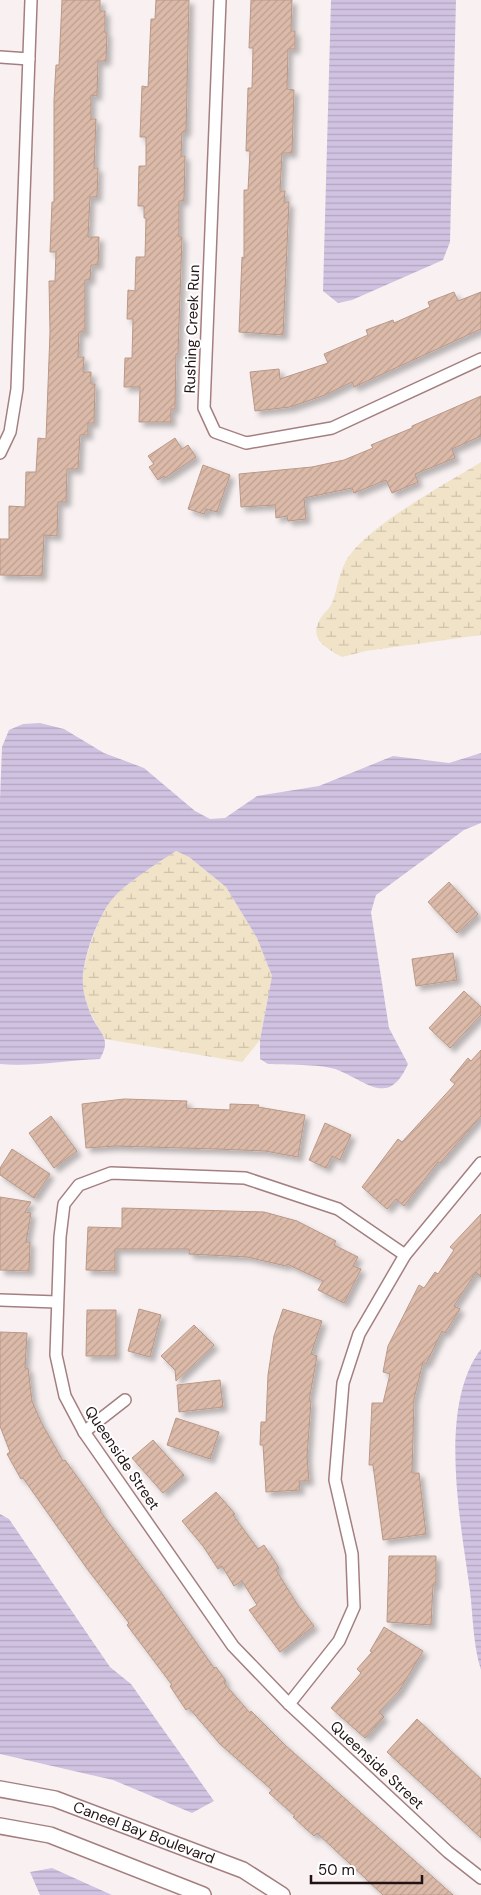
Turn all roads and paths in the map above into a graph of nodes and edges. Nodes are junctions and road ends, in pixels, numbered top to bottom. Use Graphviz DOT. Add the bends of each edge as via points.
graph roads {
  1 [pos="31,0"];
  2 [pos="220,0"];
  3 [pos="0,58"];
  4 [pos="29,59"];
  5 [pos="481,359"];
  6 [pos="0,453"];
  7 [pos="481,1163"];
  8 [pos="405,1255"];
  9 [pos="0,1300"];
  10 [pos="57,1302"];
  11 [pos="124,1400"];
  12 [pos="84,1432"];
  13 [pos="289,1704"];
  14 [pos="0,1789"];
  15 [pos="0,1826"];
  16 [pos="481,1878"];
  17 [pos="203,1895"];
  18 [pos="282,1895"];
  1 -- 4 [label="street"];
  2 -- 5 [label="street, Rushing Creek Run" via="204,408 215,432 246,443 332,428"];
  3 -- 4 [label="street"];
  4 -- 6 [label="street" via="17,389 10,432"];
  7 -- 8 [label="street"];
  8 -- 10 [label="street, Queenside Street" via="338,1209 245,1178 111,1173 79,1184 64,1204"];
  8 -- 13 [label="street" via="359,1334 343,1383 335,1480 352,1554 354,1607 339,1641"];
  9 -- 10 [label="street"];
  10 -- 12 [label="street, Queenside Street" via="56,1355 65,1396"];
  11 -- 12 [label="street"];
  12 -- 13 [label="street, Queenside Street" via="234,1646"];
  13 -- 16 [label="street, Queenside Street" via="448,1852"];
  14 -- 18 [label="street, Caneel Bay Boulevard" via="73,1805 242,1870"];
  15 -- 17 [label="street" via="50,1835"];
}
